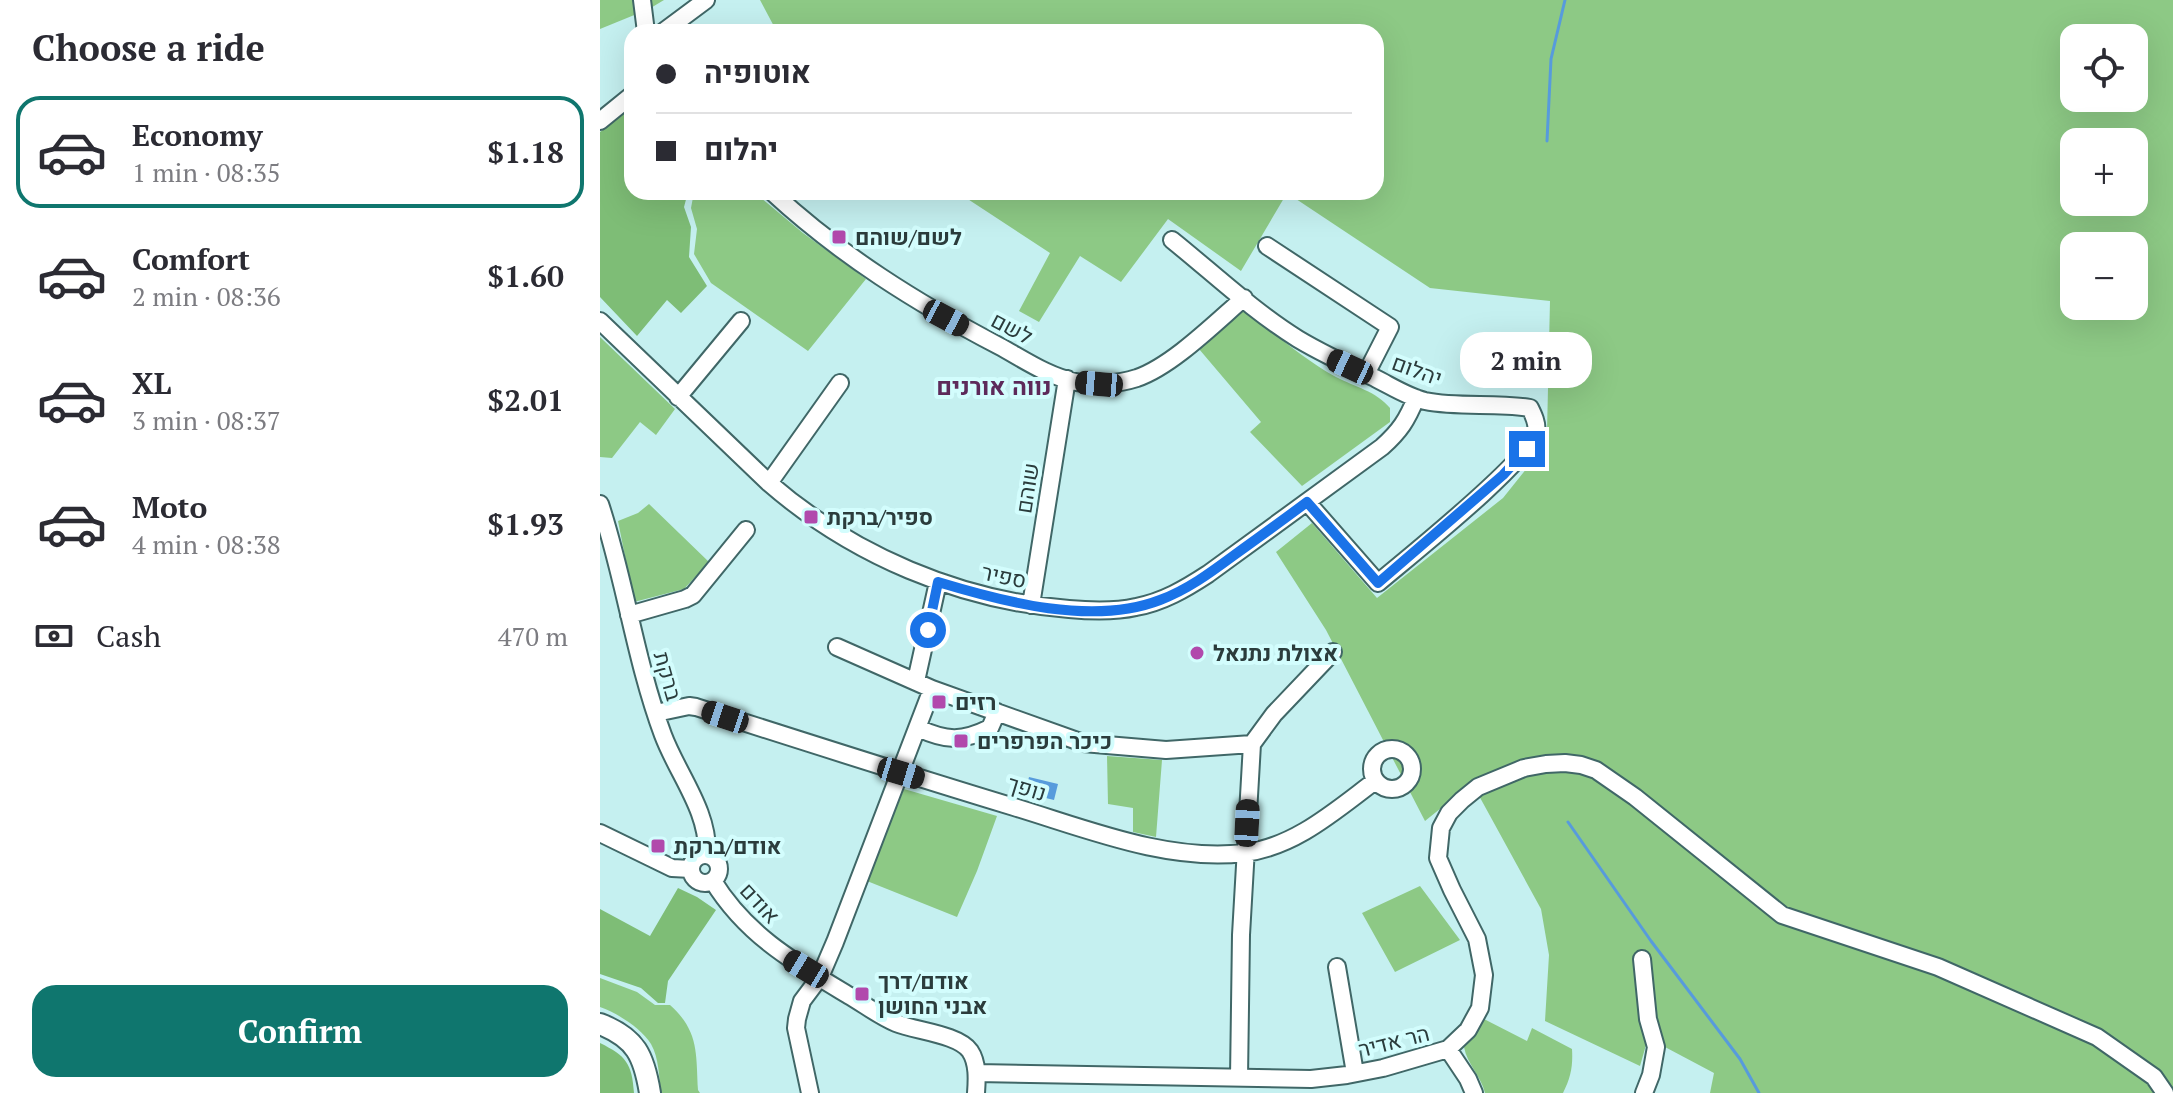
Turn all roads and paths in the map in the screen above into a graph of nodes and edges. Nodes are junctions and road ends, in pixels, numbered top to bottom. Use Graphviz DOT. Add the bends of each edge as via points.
graph roads {
  1 [pos="642,0"];
  2 [pos="706,0"];
  3 [pos="645,24"];
  4 [pos="674,24"];
  5 [pos="624,102"];
  6 [pos="600,121"];
  7 [pos="782,200"];
  8 [pos="1172,240"];
  9 [pos="1267,246"];
  10 [pos="1244,298"];
  11 [pos="600,321"];
  12 [pos="741,321"];
  13 [pos="1366,374"];
  14 [pos="1067,379"];
  15 [pos="840,383"];
  16 [pos="678,397"];
  17 [pos="1416,398"];
  18 [pos="769,483"];
  19 [pos="1307,502"];
  20 [pos="600,504"];
  21 [pos="746,530"];
  22 [pos="938,582"];
  23 [pos="1031,605"];
  24 [pos="629,615"];
  25 [pos="837,647"];
  26 [pos="1333,652"];
  27 [pos="916,681"];
  28 [pos="932,689"];
  29 [pos="997,712"];
  30 [pos="656,713"];
  31 [pos="918,728"];
  32 [pos="1252,744"];
  33 [pos="901,773"];
  34 [pos="1375,781"];
  35 [pos="600,833"];
  36 [pos="1246,853"];
  37 [pos="707,855"];
  38 [pos="691,869"];
  39 [pos="713,881"];
  40 [pos="1642,959"];
  41 [pos="1337,967"];
  42 [pos="820,977"];
  43 [pos="600,1024"];
  44 [pos="1448,1049"];
  45 [pos="977,1073"];
  46 [pos="1355,1073"];
  47 [pos="1239,1078"];
  48 [pos="650,1093"];
  49 [pos="810,1093"];
  50 [pos="976,1093"];
  51 [pos="1474,1093"];
  52 [pos="1644,1093"];
  53 [pos="2165,1093"];
  1 -- 3 [label="street"];
  2 -- 4 [label="street"];
  5 -- 6 [label="street"];
  7 -- 14 [label="street, לשם" via="898,289"];
  8 -- 10 [label="street, יהלום"];
  9 -- 13 [label="street" via="1390,327"];
  10 -- 13 [label="street, יהלום" via="1299,339"];
  10 -- 14 [label="street, לשם" via="1158,368 1099,384"];
  11 -- 16 [label="street, ספיר"];
  12 -- 16 [label="street"];
  13 -- 17 [label="street, יהלום"];
  14 -- 23 [label="street, שוהם"];
  15 -- 18 [label="street"];
  16 -- 18 [label="street, ספיר"];
  17 -- 19 [label="street, ספיר" via="1396,434"];
  17 -- 19 [label="street, יהלום" via="1530,408 1536,431 1503,475 1378,583"];
  18 -- 22 [label="street, ספיר" via="847,538"];
  19 -- 23 [label="street, ספיר" via="1208,574 1158,601 1110,610"];
  20 -- 24 [label="street, ברקת"];
  21 -- 24 [label="street" via="693,595"];
  22 -- 23 [label="street, ספיר"];
  22 -- 27 [label="street"];
  24 -- 30 [label="street, ברקת"];
  25 -- 27 [label="street"];
  26 -- 32 [label="street"];
  27 -- 28 [label="street"];
  28 -- 29 [label="street"];
  28 -- 31 [label="street"];
  29 -- 31 [label="street" via="990,728 965,738"];
  29 -- 32 [label="street" via="1083,743 1166,750"];
  30 -- 33 [label="street, נופך" via="696,707"];
  30 -- 37 [label="street, ברקת" via="704,823"];
  31 -- 33 [label="street"];
  32 -- 36 [label="street"];
  33 -- 36 [label="street, נופך" via="1143,844 1190,853"];
  33 -- 42 [label="street"];
  34 -- 36 [label="street, נופך" via="1297,836"];
  35 -- 38 [label="street" via="672,868"];
  36 -- 47 [label="street"];
  37 -- 38 [label="street" via="694,860"];
  37 -- 39 [label="street" via="718,864"];
  38 -- 39 [label="street" via="700,883"];
  39 -- 42 [label="street, אודם" via="734,912 765,940"];
  40 -- 52 [label="street" via="1656,1047"];
  41 -- 46 [label="street"];
  42 -- 45 [label="street, אודם" via="892,1021 960,1043 970,1051"];
  42 -- 49 [label="street" via="802,1001 796,1028"];
  43 -- 48 [label="main road" via="640,1053"];
  44 -- 46 [label="street, הר אדיר"];
  44 -- 51 [label="street"];
  44 -- 53 [label="street, הר אדיר" via="1475,1019 1484,975 1477,939 1438,858 1441,828 1449,813 1478,787 1524,768 1581,765 1635,797 1782,915 1938,967 2097,1037 2154,1077"];
  45 -- 47 [label="street, הר אדיר"];
  45 -- 50 [label="street"];
  46 -- 47 [label="street, הר אדיר" via="1311,1079"];
}
